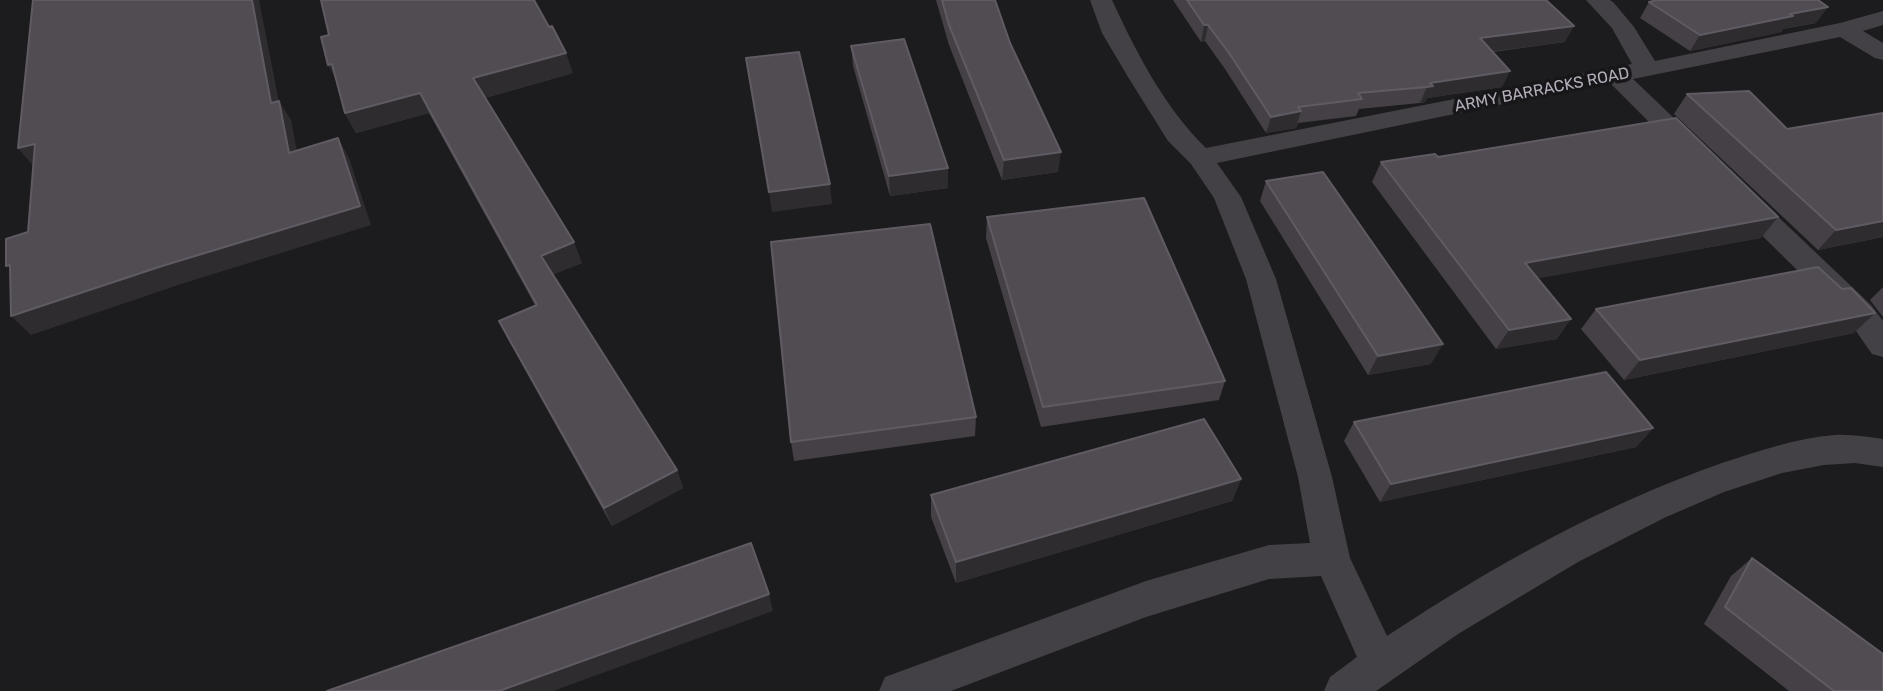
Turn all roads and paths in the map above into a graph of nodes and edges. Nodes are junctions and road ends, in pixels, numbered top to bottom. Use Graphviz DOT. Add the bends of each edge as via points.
graph roads {
  1 [pos="1597,0"];
  2 [pos="1101,1"];
  3 [pos="1883,18"];
  4 [pos="1844,29"];
  5 [pos="1883,53"];
  6 [pos="1647,70"];
  7 [pos="1614,74"];
  8 [pos="1200,158"];
  9 [pos="1883,345"];
  10 [pos="1883,453"];
  11 [pos="1332,559"];
  12 [pos="1380,664"];
  13 [pos="899,691"];
  14 [pos="1344,691"];
  1 -- 6 [label="street" via="1630,35"];
  2 -- 8 [label="street" via="1140,77 1177,135"];
  3 -- 4 [label="street, ARMY BARRACKS ROAD"];
  4 -- 5 [label="street"];
  4 -- 6 [label="street, ARMY BARRACKS ROAD"];
  6 -- 7 [label="street, ARMY BARRACKS ROAD"];
  7 -- 8 [label="street, ARMY BARRACKS ROAD"];
  7 -- 9 [label="street" via="1860,313"];
  8 -- 11 [label="street" via="1227,197 1261,279 1315,477"];
  10 -- 12 [label="street" via="1850,449 1779,459 1696,488 1566,548"];
  11 -- 12 [label="street"];
  11 -- 13 [label="street" via="1269,562 1146,599"];
  12 -- 14 [label="street"];
}
